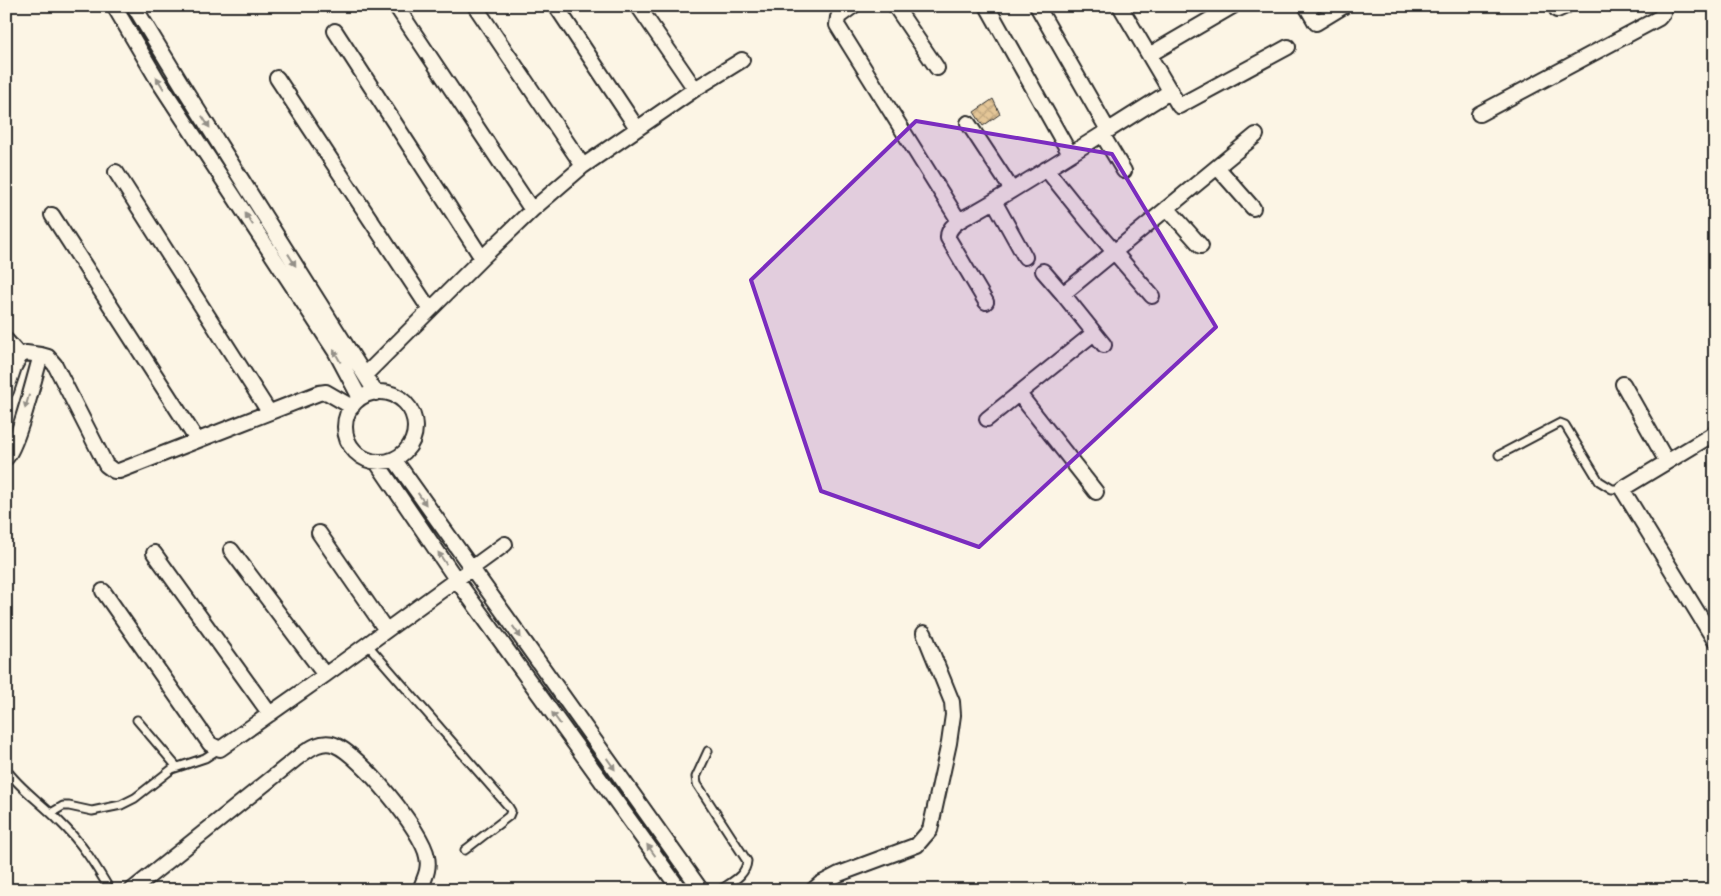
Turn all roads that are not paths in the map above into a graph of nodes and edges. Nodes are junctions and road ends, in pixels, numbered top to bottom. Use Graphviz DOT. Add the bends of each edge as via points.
graph roads {
  1 [pos="114,6"];
  2 [pos="134,6"];
  3 [pos="396,6"];
  4 [pos="475,6"];
  5 [pos="556,6"];
  6 [pos="638,6"];
  7 [pos="853,6"];
  8 [pos="895,6"];
  9 [pos="986,6"];
  10 [pos="1037,6"];
  11 [pos="1120,6"];
  12 [pos="1233,6"];
  13 [pos="1306,6"];
  14 [pos="1344,6"];
  15 [pos="1663,6"];
  16 [pos="335,31"];
  17 [pos="1288,47"];
  18 [pos="1149,54"];
  19 [pos="742,60"];
  20 [pos="938,68"];
  21 [pos="277,78"];
  22 [pos="695,89"];
  23 [pos="1171,91"];
  24 [pos="1479,114"];
  25 [pos="968,123"];
  26 [pos="637,128"];
  27 [pos="1105,132"];
  28 [pos="1256,135"];
  29 [pos="1070,154"];
  30 [pos="582,166"];
  31 [pos="1217,167"];
  32 [pos="1046,169"];
  33 [pos="1124,171"];
  34 [pos="116,172"];
  35 [pos="1012,190"];
  36 [pos="994,201"];
  37 [pos="1167,208"];
  38 [pos="1252,208"];
  39 [pos="532,210"];
  40 [pos="52,215"];
  41 [pos="959,221"];
  42 [pos="1201,246"];
  43 [pos="482,258"];
  44 [pos="1025,258"];
  45 [pos="1043,271"];
  46 [pos="1063,294"];
  47 [pos="1152,296"];
  48 [pos="986,302"];
  49 [pos="430,310"];
  50 [pos="1094,333"];
  51 [pos="6,340"];
  52 [pos="1104,345"];
  53 [pos="40,355"];
  54 [pos="20,356"];
  55 [pos="365,375"];
  56 [pos="1623,384"];
  57 [pos="6,391"];
  58 [pos="376,392"];
  59 [pos="1019,394"];
  60 [pos="356,403"];
  61 [pos="269,412"];
  62 [pos="987,419"];
  63 [pos="1715,433"];
  64 [pos="197,440"];
  65 [pos="1499,455"];
  66 [pos="6,458"];
  67 [pos="394,460"];
  68 [pos="377,462"];
  69 [pos="1667,462"];
  70 [pos="1622,489"];
  71 [pos="1096,492"];
  72 [pos="319,534"];
  73 [pos="505,544"];
  74 [pos="232,550"];
  75 [pos="154,553"];
  76 [pos="472,569"];
  77 [pos="456,579"];
  78 [pos="103,591"];
  79 [pos="386,630"];
  80 [pos="924,633"];
  81 [pos="1715,641"];
  82 [pos="367,644"];
  83 [pos="325,675"];
  84 [pos="270,714"];
  85 [pos="137,720"];
  86 [pos="220,748"];
  87 [pos="708,751"];
  88 [pos="177,767"];
  89 [pos="6,769"];
  90 [pos="51,813"];
  91 [pos="465,850"];
  92 [pos="110,890"];
  93 [pos="132,890"];
  94 [pos="420,890"];
  95 [pos="680,890"];
  96 [pos="701,890"];
  97 [pos="720,890"];
  98 [pos="813,890"];
  60 -- 1 [label="street, one-way" via="335,351 157,79"];
  2 -- 55 [label="street, one-way"];
  3 -- 39 [label="street"];
  4 -- 30 [label="street"];
  5 -- 26 [label="street"];
  6 -- 22 [label="street"];
  7 -- 41 [label="street" via="838,17 837,25"];
  8 -- 20 [label="street"];
  9 -- 29 [label="street"];
  10 -- 27 [label="street"];
  11 -- 18 [label="street"];
  12 -- 18 [label="street"];
  13 -- 14 [label="street" via="1316,23"];
  15 -- 24 [label="street" via="1663,13 1658,18"];
  16 -- 43 [label="street"];
  17 -- 23 [label="street" via="1179,106"];
  18 -- 23 [label="street"];
  19 -- 22 [label="street"];
  21 -- 49 [label="street"];
  22 -- 26 [label="street"];
  23 -- 27 [label="street"];
  25 -- 35 [label="street"];
  26 -- 30 [label="street"];
  27 -- 29 [label="street"];
  27 -- 33 [label="street"];
  28 -- 31 [label="street"];
  29 -- 32 [label="street"];
  30 -- 39 [label="street"];
  31 -- 37 [label="street"];
  31 -- 38 [label="street"];
  32 -- 35 [label="street"];
  32 -- 47 [label="street"];
  34 -- 61 [label="street"];
  35 -- 36 [label="street"];
  36 -- 41 [label="street"];
  36 -- 44 [label="street"];
  37 -- 42 [label="street"];
  37 -- 46 [label="street"];
  39 -- 43 [label="street"];
  40 -- 64 [label="street"];
  41 -- 48 [label="street" via="949,230 948,238"];
  43 -- 49 [label="street"];
  45 -- 46 [label="street"];
  46 -- 50 [label="street"];
  49 -- 55 [label="street"];
  50 -- 52 [label="street"];
  50 -- 59 [label="street"];
  51 -- 54 [label="street"];
  53 -- 54 [label="street" via="26,353"];
  53 -- 64 [label="street" via="55,364 109,469 118,471"];
  53 -- 66 [label="street, one-way" via="16,438"];
  54 -- 57 [label="street"];
  55 -- 58 [label="street"];
  56 -- 69 [label="street"];
  58 -- 60 [label="street"];
  58 -- 67 [label="street" via="402,400 412,412 415,422 412,442"];
  59 -- 62 [label="street"];
  59 -- 71 [label="street"];
  60 -- 61 [label="street" via="326,392"];
  60 -- 68 [label="street" via="345,422 346,434 357,454"];
  61 -- 64 [label="street"];
  63 -- 69 [label="street"];
  65 -- 70 [label="lane" via="1560,423 1599,481 1612,489"];
  67 -- 68 [label="street"];
  67 -- 76 [label="street, one-way"];
  77 -- 68 [label="street, one-way"];
  69 -- 70 [label="street"];
  70 -- 81 [label="street"];
  72 -- 79 [label="street"];
  73 -- 76 [label="street"];
  74 -- 83 [label="street"];
  75 -- 84 [label="street"];
  76 -- 77 [label="street"];
  76 -- 96 [label="street, one-way"];
  77 -- 79 [label="street"];
  95 -- 77 [label="street, one-way"];
  78 -- 86 [label="street" via="210,744"];
  79 -- 82 [label="street"];
  80 -- 98 [label="street" via="952,702 953,715 930,830 917,845 839,874"];
  82 -- 83 [label="street"];
  82 -- 91 [label="lane" via="511,811 509,816"];
  83 -- 84 [label="street"];
  84 -- 86 [label="street"];
  85 -- 88 [label="lane"];
  86 -- 88 [label="lane" via="205,758"];
  87 -- 97 [label="lane" via="696,778 697,784 747,862 743,874"];
  88 -- 90 [label="lane" via="121,805 92,811 63,806"];
  89 -- 90 [label="lane"];
  90 -- 92 [label="lane" via="86,850"];
  93 -- 94 [label="street" via="297,758 320,744 336,745 360,762 414,828 424,844 428,862"];
}
